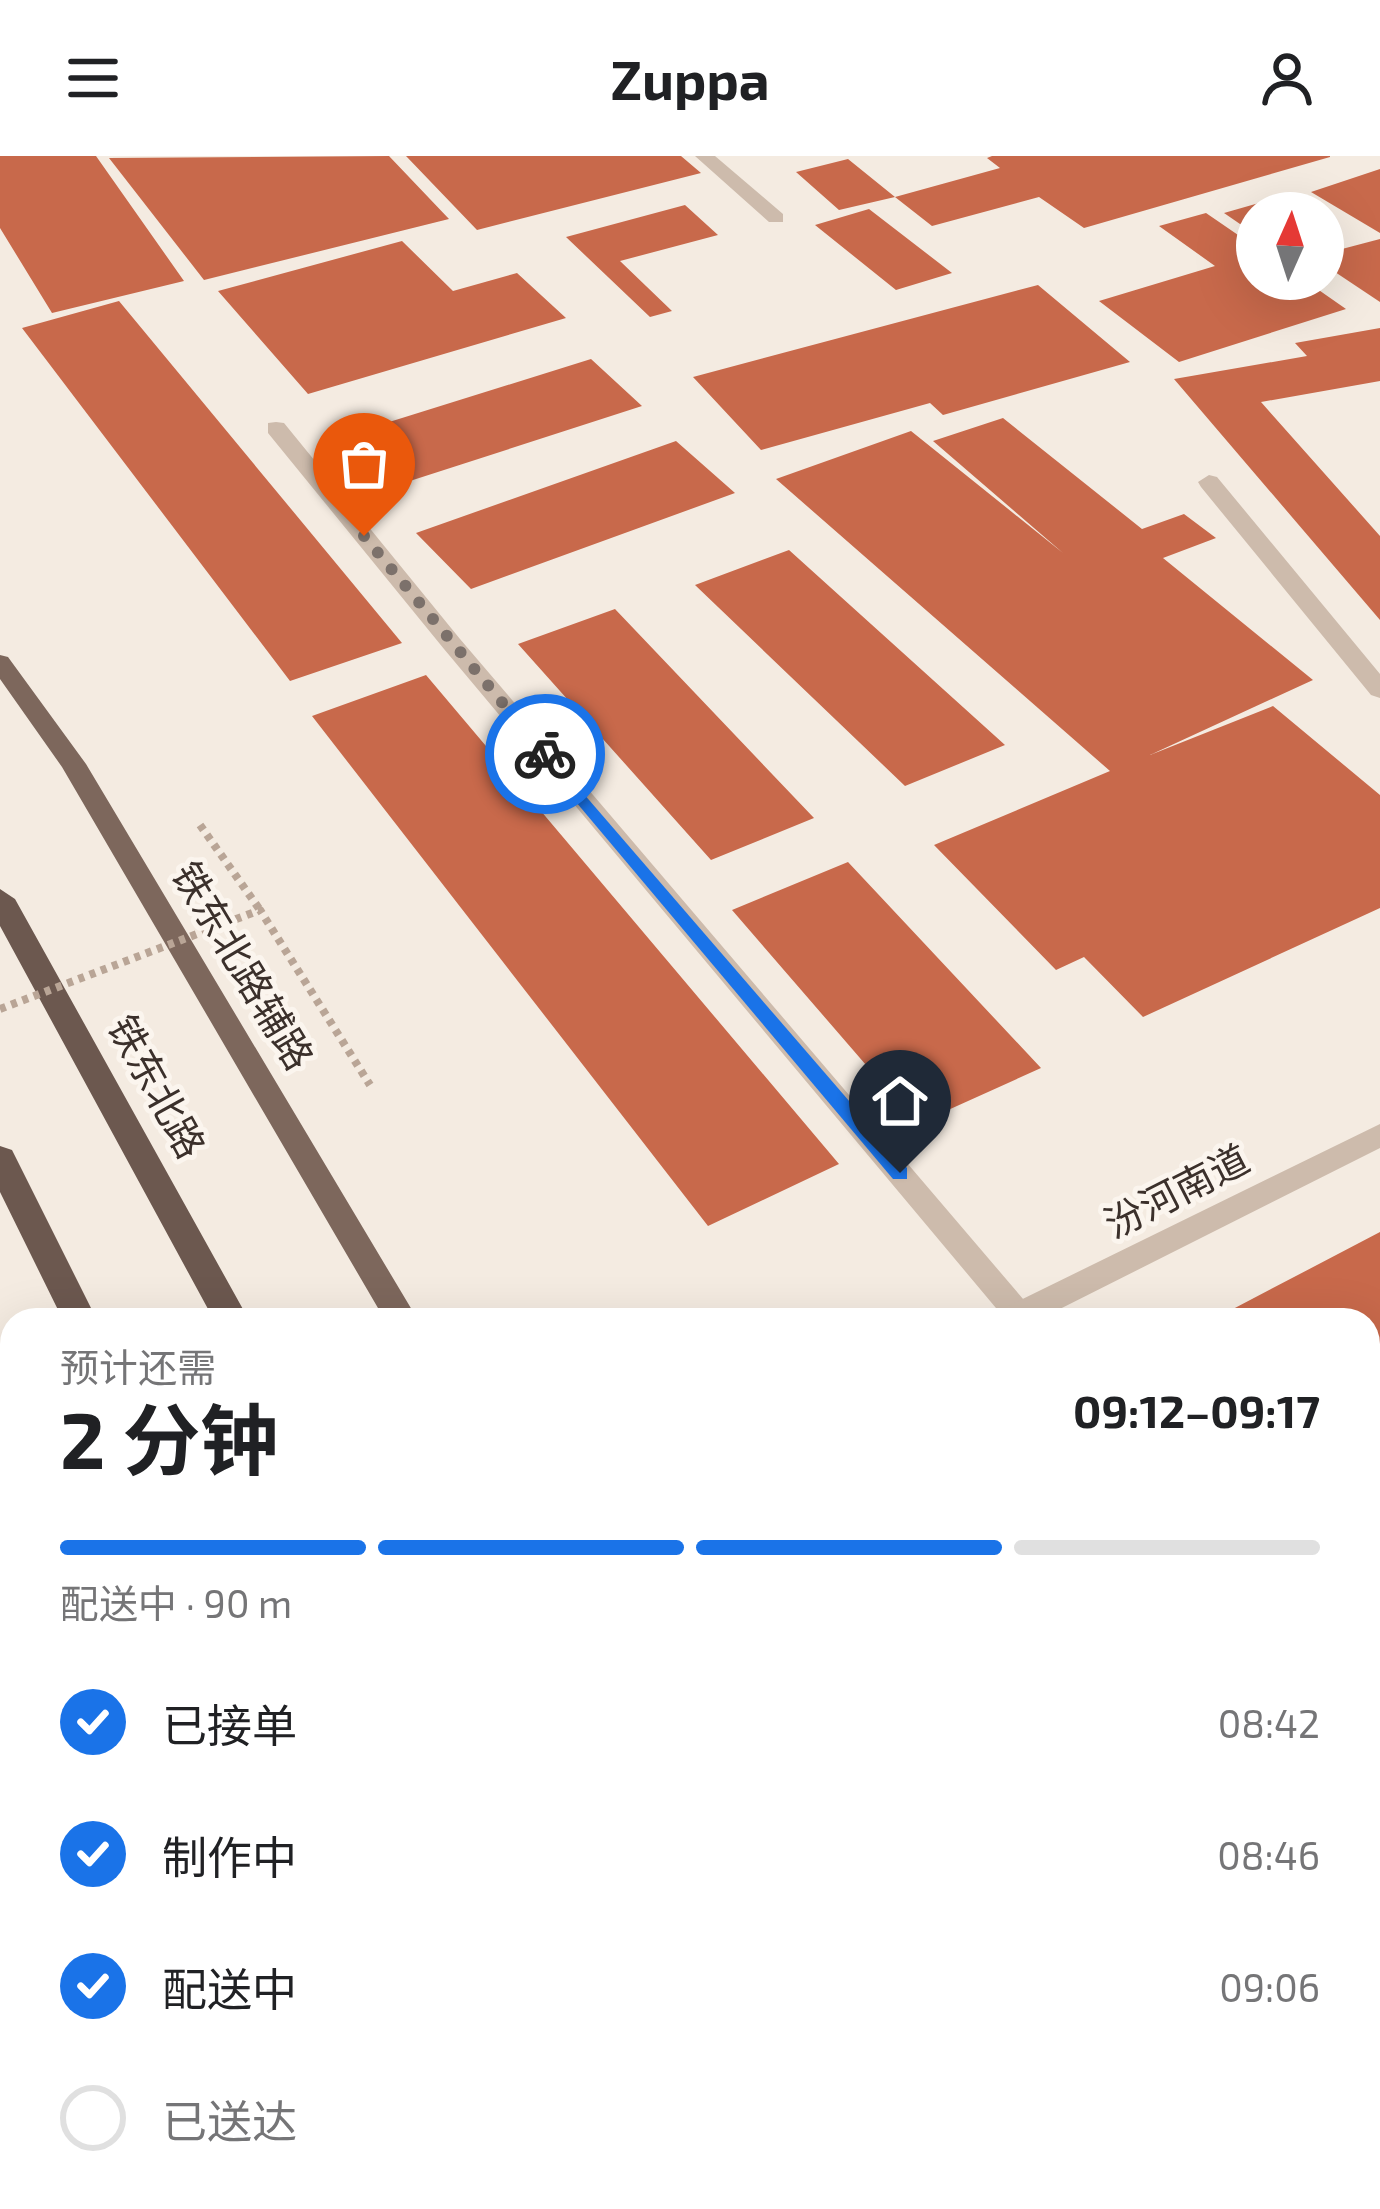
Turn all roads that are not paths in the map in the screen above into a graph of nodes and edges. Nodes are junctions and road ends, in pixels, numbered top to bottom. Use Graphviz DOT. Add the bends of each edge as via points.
graph roads {
  1 [pos="704,156"];
  2 [pos="776,218"];
  3 [pos="276,428"];
  4 [pos="1209,482"];
  5 [pos="0,662"];
  6 [pos="1380,690"];
  7 [pos="0,899"];
  8 [pos="1380,1135"];
  9 [pos="0,1159"];
  10 [pos="74,1308"];
  11 [pos="225,1308"];
  12 [pos="394,1308"];
  13 [pos="1010,1308"];
  14 [pos="1038,1308"];
  1 -- 2 [label="street"];
  3 -- 13 [label="street"];
  4 -- 6 [label="street"];
  5 -- 12 [label="main road, 铁东北路辅路" via="73,764"];
  7 -- 11 [label="highway, 铁东北路"];
  8 -- 14 [label="street, 汾河南道"];
  9 -- 10 [label="highway"];
}
